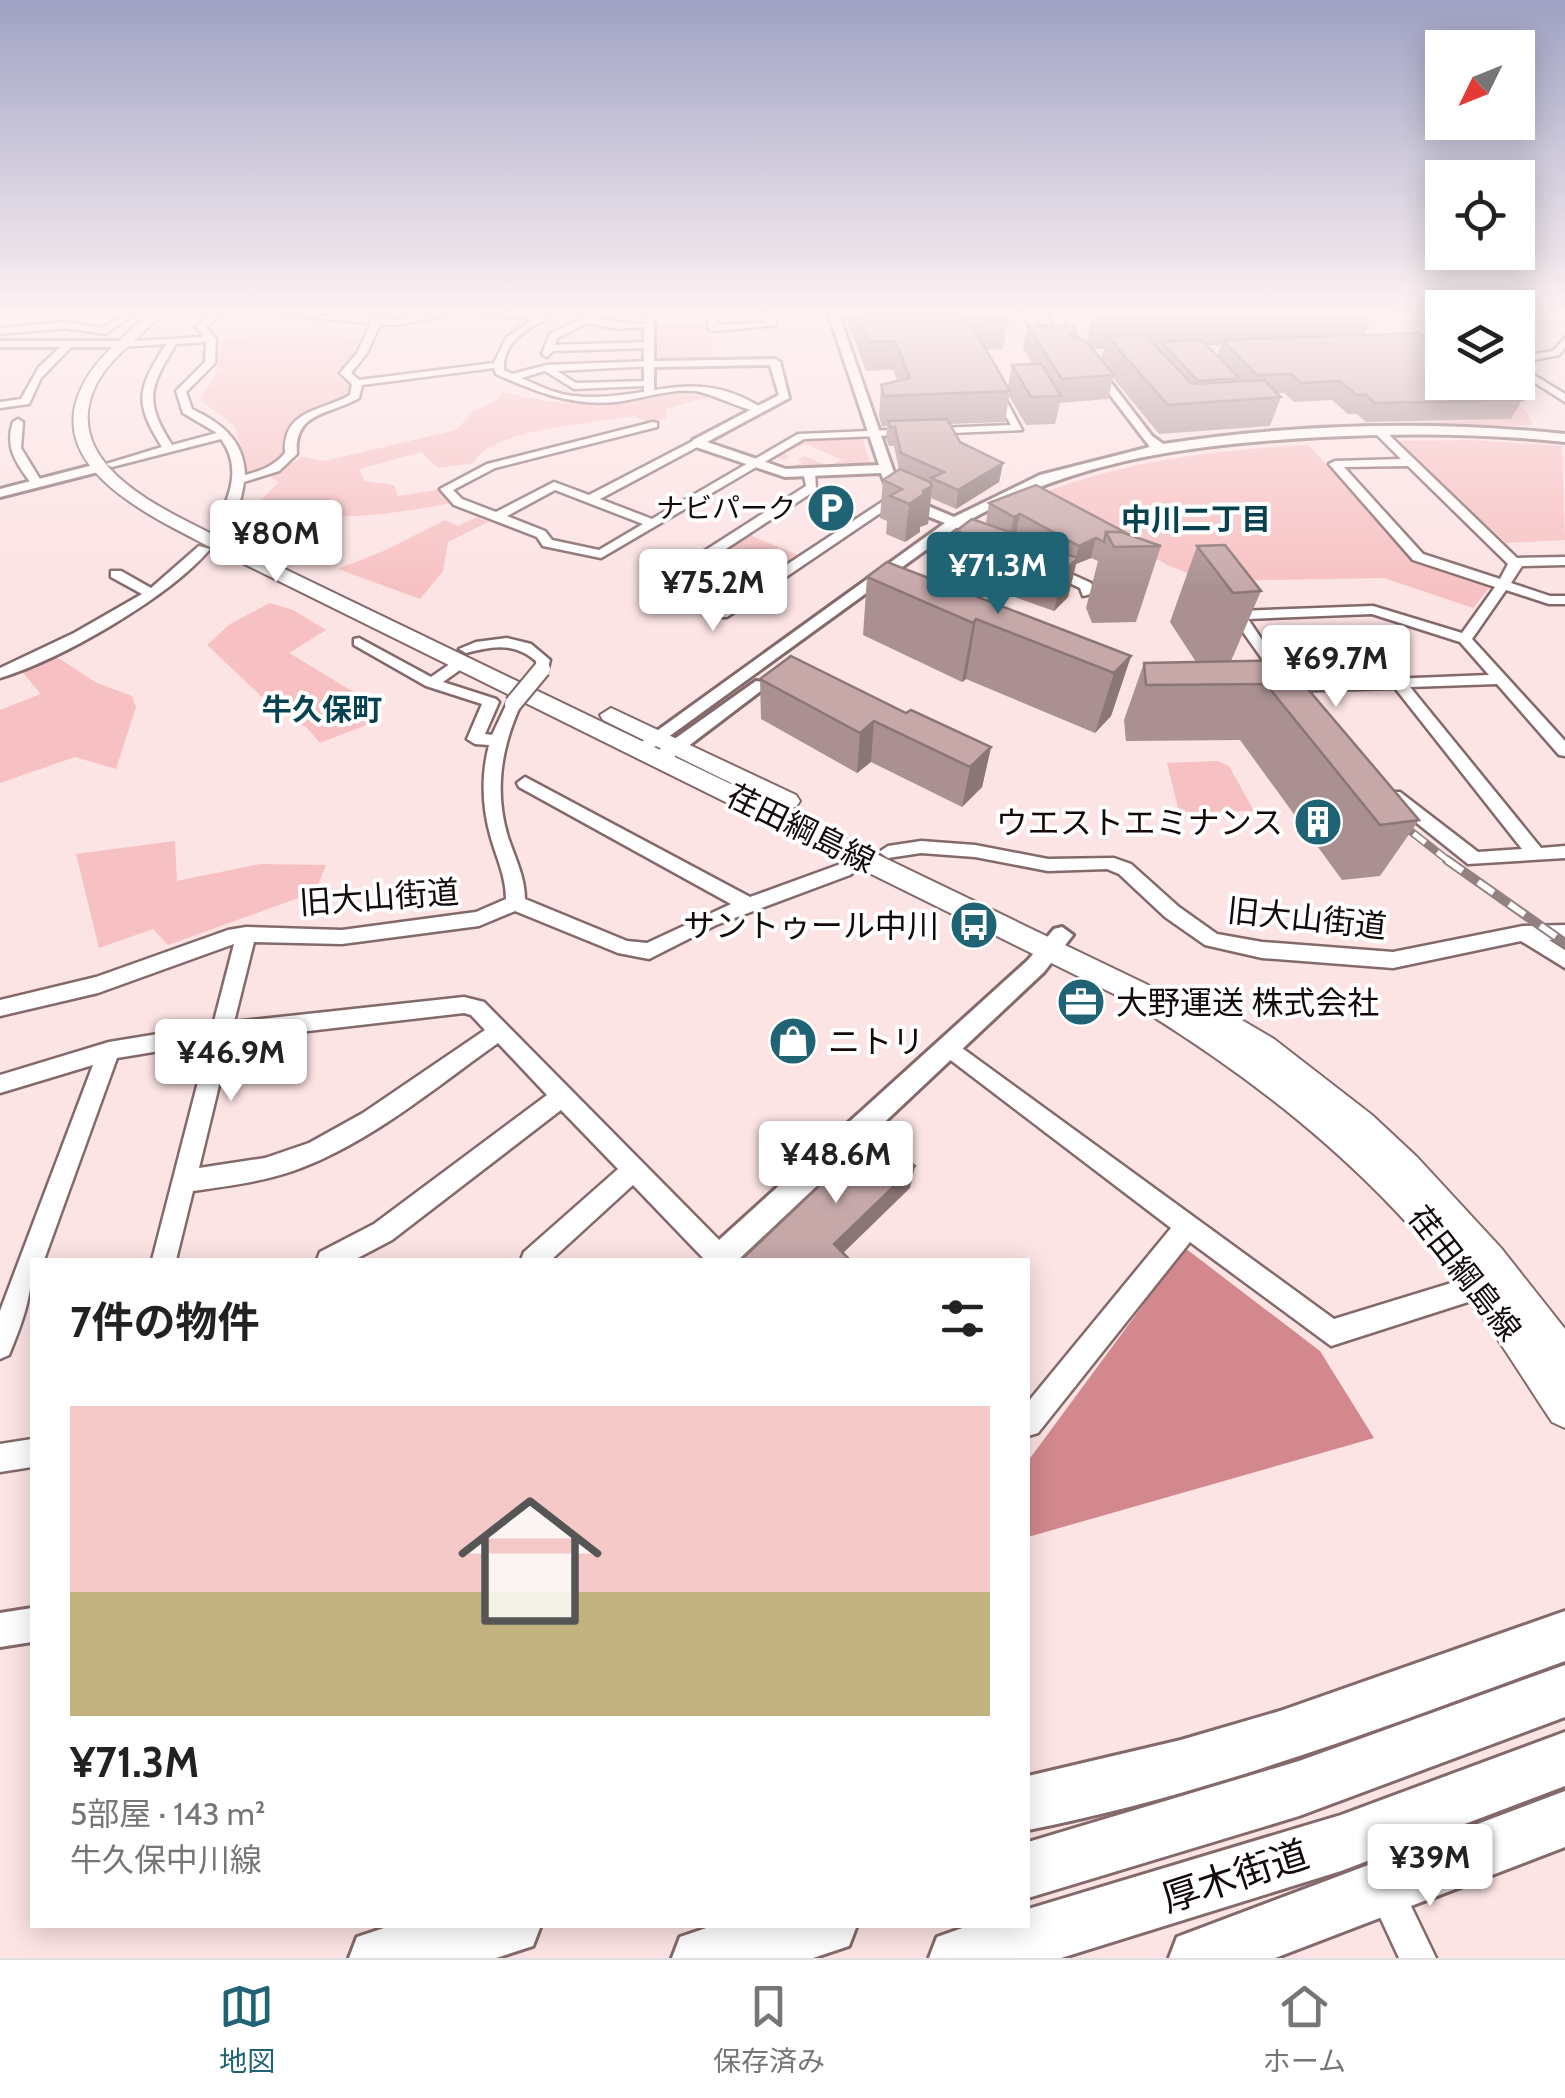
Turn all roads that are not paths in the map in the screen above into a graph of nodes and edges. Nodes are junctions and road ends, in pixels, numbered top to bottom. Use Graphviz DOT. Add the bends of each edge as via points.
graph roads {
  1 [pos="80,406"];
  2 [pos="145,406"];
  3 [pos="185,406"];
  4 [pos="330,406"];
  5 [pos="750,406"];
  6 [pos="766,406"];
  7 [pos="866,406"];
  8 [pos="1006,406"];
  9 [pos="1118,406"];
  10 [pos="760,410"];
  11 [pos="0,424"];
  12 [pos="653,426"];
  13 [pos="226,434"];
  14 [pos="876,434"];
  15 [pos="1383,435"];
  16 [pos="1565,441"];
  17 [pos="697,443"];
  18 [pos="170,449"];
  19 [pos="1154,451"];
  20 [pos="1411,462"];
  21 [pos="756,463"];
  22 [pos="104,466"];
  23 [pos="887,469"];
  24 [pos="809,472"];
  25 [pos="241,479"];
  26 [pos="37,484"];
  27 [pos="0,493"];
  28 [pos="898,497"];
  29 [pos="591,499"];
  30 [pos="497,516"];
  31 [pos="224,521"];
  32 [pos="650,523"];
  33 [pos="964,526"];
  34 [pos="204,549"];
  35 [pos="1565,561"];
  36 [pos="1037,562"];
  37 [pos="1514,562"];
  38 [pos="116,574"];
  39 [pos="1502,585"];
  40 [pos="150,593"];
  41 [pos="1088,593"];
  42 [pos="1565,600"];
  43 [pos="1465,639"];
  44 [pos="359,642"];
  45 [pos="464,656"];
  46 [pos="0,674"];
  47 [pos="1501,678"];
  48 [pos="432,683"];
  49 [pos="1399,683"];
  50 [pos="1288,688"];
  51 [pos="1299,702"];
  52 [pos="495,740"];
  53 [pos="660,748"];
  54 [pos="1565,751"];
  55 [pos="525,782"];
  56 [pos="1382,786"];
  57 [pos="1565,852"];
  58 [pos="1536,854"];
  59 [pos="874,855"];
  60 [pos="515,903"];
  61 [pos="750,906"];
  62 [pos="1565,932"];
  63 [pos="1523,933"];
  64 [pos="246,934"];
  65 [pos="1056,943"];
  66 [pos="1565,960"];
  67 [pos="0,1008"];
  68 [pos="499,1031"];
  69 [pos="221,1032"];
  70 [pos="947,1046"];
  71 [pos="109,1051"];
  72 [pos="0,1084"];
  73 [pos="560,1098"];
  74 [pos="634,1170"];
  75 [pos="185,1181"];
  76 [pos="1188,1225"];
  77 [pos="33,1258"];
  78 [pos="165,1258"];
  79 [pos="333,1258"];
  80 [pos="535,1258"];
  81 [pos="718,1258"];
  82 [pos="720,1258"];
  83 [pos="30,1265"];
  84 [pos="1495,1284"];
  85 [pos="0,1346"];
  86 [pos="1565,1359"];
  87 [pos="1565,1409"];
  88 [pos="1030,1421"];
  89 [pos="30,1453"];
  90 [pos="0,1458"];
  91 [pos="30,1624"];
  92 [pos="0,1630"];
  93 [pos="1565,1636"];
  94 [pos="1565,1691"];
  95 [pos="1565,1760"];
  96 [pos="1030,1803"];
  97 [pos="1565,1819"];
  98 [pos="1030,1869"];
  99 [pos="1385,1889"];
  100 [pos="500,1928"];
  101 [pos="817,1928"];
  102 [pos="378,1958"];
  103 [pos="702,1958"];
  104 [pos="958,1958"];
  105 [pos="1198,1958"];
  106 [pos="1418,1958"];
  1 -- 22 [label="main road, 荏田綱島線" via="78,429"];
  2 -- 18 [label="street"];
  3 -- 13 [label="street"];
  4 -- 25 [label="street" via="307,413 290,438 287,460"];
  5 -- 10 [label="street"];
  6 -- 10 [label="street"];
  7 -- 14 [label="street"];
  8 -- 14 [label="street" via="1018,428"];
  9 -- 19 [label="street"];
  10 -- 17 [label="street"];
  11 -- 26 [label="street" via="18,422 14,452"];
  12 -- 30 [label="street" via="491,466 446,488 458,502"];
  13 -- 18 [label="street"];
  13 -- 25 [label="street"];
  14 -- 21 [label="street" via="802,436"];
  14 -- 23 [label="street"];
  15 -- 16 [label="street"];
  15 -- 19 [label="street"];
  15 -- 20 [label="street"];
  17 -- 21 [label="street"];
  17 -- 29 [label="street"];
  18 -- 22 [label="street"];
  19 -- 33 [label="street" via="1054,482"];
  20 -- 37 [label="street"];
  20 -- 39 [label="street" via="1335,464 1418,557"];
  21 -- 24 [label="street" via="785,473"];
  21 -- 32 [label="street"];
  22 -- 26 [label="street"];
  22 -- 45 [label="main road, 荏田綱島線" via="127,496 163,517"];
  23 -- 24 [label="street"];
  23 -- 28 [label="street"];
  24 -- 28 [label="street" via="812,488 703,558 699,602 722,614"];
  25 -- 31 [label="street"];
  26 -- 27 [label="street"];
  28 -- 33 [label="street"];
  29 -- 30 [label="street" via="554,486"];
  29 -- 32 [label="street"];
  30 -- 32 [label="street" via="548,543 602,554"];
  33 -- 53 [label="street"];
  34 -- 40 [label="street"];
  35 -- 37 [label="street"];
  36 -- 41 [label="street"];
  37 -- 39 [label="street"];
  38 -- 40 [label="street"];
  39 -- 42 [label="street"];
  39 -- 43 [label="street"];
  40 -- 46 [label="street"];
  43 -- 47 [label="street"];
  43 -- 50 [label="street" via="1374,610 1238,616"];
  44 -- 48 [label="street"];
  45 -- 48 [label="street"];
  45 -- 52 [label="street, bridge" via="508,641 543,660"];
  45 -- 53 [label="main road, 荏田綱島線"];
  47 -- 49 [label="street"];
  47 -- 54 [label="street"];
  48 -- 52 [label="street" via="491,702 474,739"];
  49 -- 50 [label="street"];
  49 -- 58 [label="street"];
  50 -- 51 [label="street"];
  52 -- 60 [label="street" via="494,824 517,888"];
  53 -- 59 [label="main road, 荏田綱島線"];
  55 -- 61 [label="street"];
  56 -- 58 [label="street" via="1474,859"];
  57 -- 58 [label="street"];
  59 -- 61 [label="street, 旧大山街道"];
  59 -- 63 [label="street, 旧大山街道" via="921,847 1048,866 1108,863 1125,869 1212,940 1262,950 1393,960"];
  59 -- 65 [label="main road, 荏田綱島線"];
  60 -- 61 [label="street, 旧大山街道" via="624,948 648,951"];
  60 -- 64 [label="street, 旧大山街道" via="479,920 342,937"];
  62 -- 63 [label="street, 旧大山街道"];
  63 -- 66 [label="street"];
  64 -- 67 [label="street, 旧大山街道" via="98,985"];
  64 -- 69 [label="street"];
  65 -- 70 [label="street"];
  65 -- 84 [label="main road, 荏田綱島線" via="1312,1096"];
  68 -- 69 [label="street" via="477,1008 464,1005"];
  68 -- 73 [label="street"];
  68 -- 75 [label="street" via="336,1141 244,1173"];
  69 -- 71 [label="street"];
  69 -- 75 [label="street"];
  70 -- 76 [label="street"];
  70 -- 82 [label="street"];
  71 -- 72 [label="street"];
  71 -- 77 [label="street"];
  73 -- 74 [label="street"];
  73 -- 79 [label="street" via="383,1232"];
  74 -- 80 [label="street"];
  74 -- 81 [label="street"];
  75 -- 78 [label="street"];
  76 -- 84 [label="street" via="1331,1333"];
  76 -- 88 [label="street"];
  83 -- 85 [label="street"];
  84 -- 86 [label="main road, 荏田綱島線"];
  84 -- 87 [label="main road, 荏田綱島線"];
  89 -- 90 [label="street"];
  91 -- 92 [label="street"];
  93 -- 96 [label="highway" via="1280,1737"];
  94 -- 98 [label="highway, 厚木街道" via="1172,1830"];
  95 -- 104 [label="highway, 厚木街道" via="1172,1898"];
  97 -- 99 [label="highway"];
  99 -- 105 [label="highway"];
  99 -- 106 [label="street"];
  100 -- 102 [label="highway"];
  101 -- 103 [label="highway"];
}
